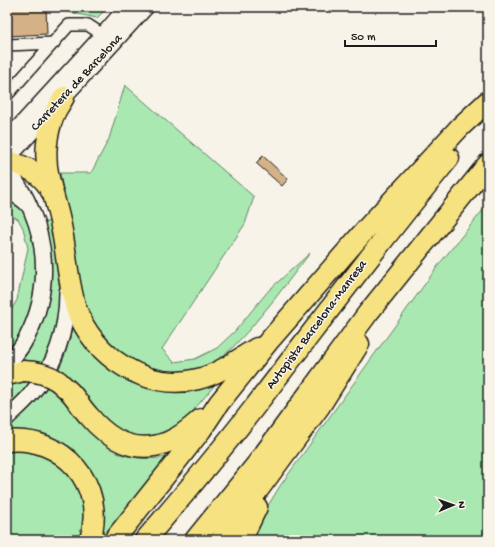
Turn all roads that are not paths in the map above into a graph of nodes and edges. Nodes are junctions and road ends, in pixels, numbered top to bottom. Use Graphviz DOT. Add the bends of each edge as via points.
graph roads {
  1 [pos="127,7"];
  2 [pos="146,7"];
  3 [pos="103,35"];
  4 [pos="54,43"];
  5 [pos="7,45"];
  6 [pos="7,95"];
  7 [pos="64,97"];
  8 [pos="488,102"];
  9 [pos="37,108"];
  10 [pos="488,110"];
  11 [pos="7,140"];
  12 [pos="7,152"];
  13 [pos="7,161"];
  14 [pos="488,164"];
  15 [pos="7,192"];
  16 [pos="54,198"];
  17 [pos="32,210"];
  18 [pos="67,266"];
  19 [pos="401,271"];
  20 [pos="268,342"];
  21 [pos="12,371"];
  22 [pos="219,403"];
  23 [pos="320,406"];
  24 [pos="7,418"];
  25 [pos="7,441"];
  26 [pos="90,540"];
  27 [pos="114,540"];
  28 [pos="145,540"];
  29 [pos="195,540"];
  30 [pos="221,540"];
  31 [pos="243,540"];
  1 -- 3 [label="main road, Carretera de Barcelona"];
  2 -- 7 [label="main road, Carretera de Barcelona"];
  3 -- 4 [label="street" via="88,25 69,25"];
  3 -- 9 [label="main road, Carretera de Barcelona"];
  4 -- 5 [label="street"];
  4 -- 6 [label="street"];
  7 -- 13 [label="main road, Carretera de Barcelona"];
  7 -- 16 [label="highway" via="55,112 47,140 47,165"];
  8 -- 20 [label="highway" via="460,127 367,228"];
  9 -- 11 [label="main road, Carretera de Barcelona"];
  9 -- 12 [label="main road"];
  10 -- 28 [label="highway, Autopista Barcelona-Manresa" via="394,225 222,448"];
  13 -- 16 [label="highway" via="20,164 34,172 43,180"];
  13 -- 17 [label="main road"];
  14 -- 19 [label="highway"];
  15 -- 17 [label="main road" via="21,198"];
  16 -- 18 [label="highway"];
  17 -- 21 [label="main road" via="41,236 44,280 37,312"];
  18 -- 20 [label="highway" via="73,299 90,335 106,354 136,373 180,382 199,379"];
  18 -- 24 [label="main road" via="66,313 58,349 35,389"];
  19 -- 23 [label="highway" via="364,338"];
  19 -- 29 [label="highway" via="256,465"];
  20 -- 22 [label="highway"];
  21 -- 22 [label="highway, bridge" via="37,372 58,381 102,430 129,445 149,447 173,439"];
  22 -- 27 [label="highway" via="197,435"];
  23 -- 30 [label="highway"];
  23 -- 31 [label="highway" via="282,471 257,507"];
  25 -- 26 [label="highway" via="22,440 51,448 68,459 78,470 89,490 92,502 93,526"];
}
